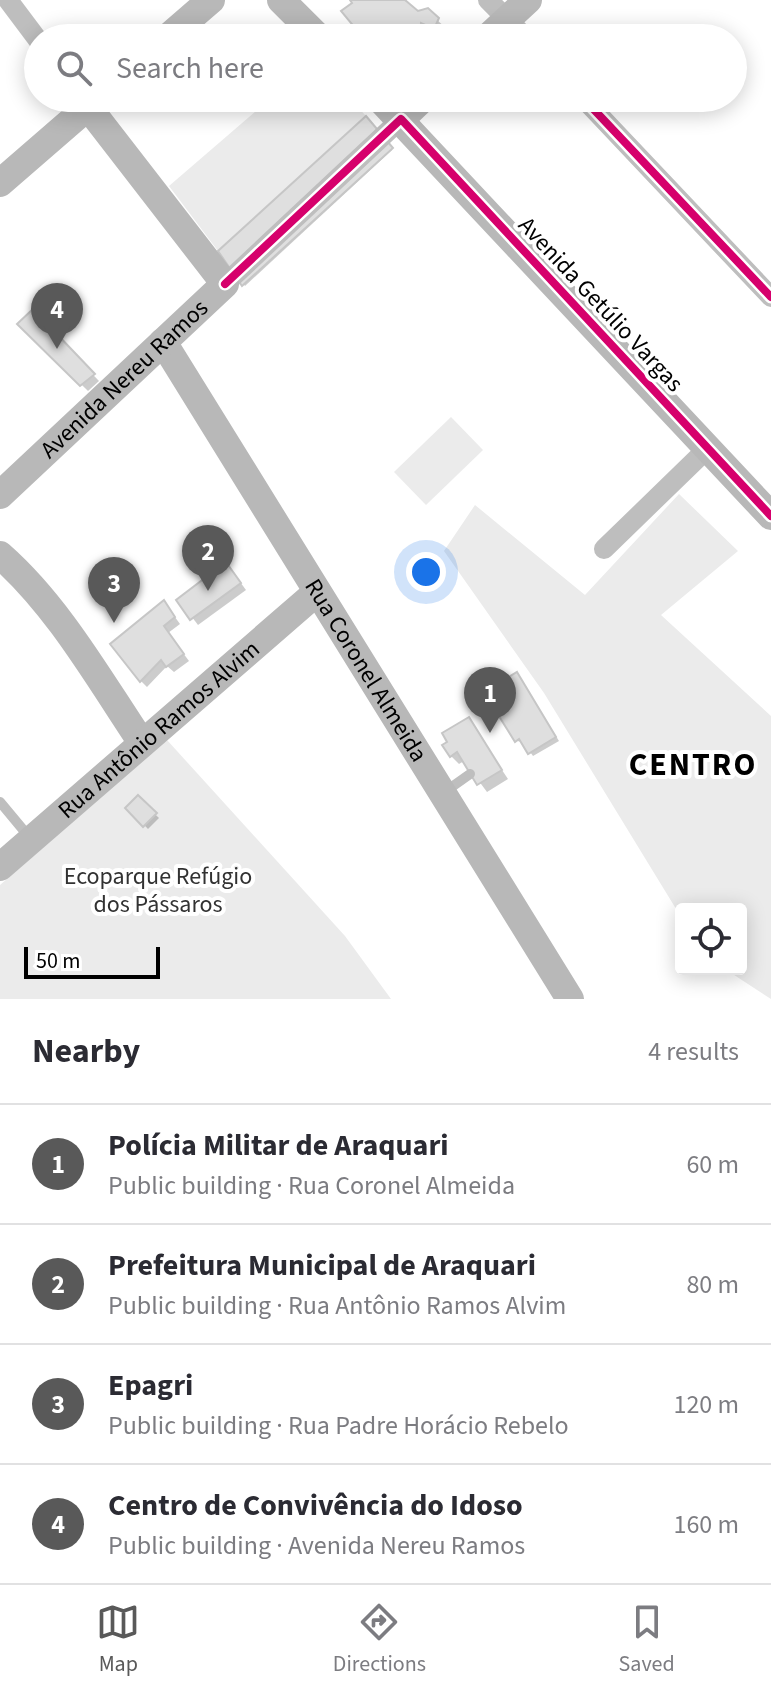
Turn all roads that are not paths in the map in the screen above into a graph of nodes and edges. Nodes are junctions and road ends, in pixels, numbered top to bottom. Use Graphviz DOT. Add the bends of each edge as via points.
graph roads {
  1 [pos="8,0"];
  2 [pos="211,0"];
  3 [pos="281,0"];
  4 [pos="26,24"];
  5 [pos="183,24"];
  6 [pos="305,24"];
  7 [pos="77,112"];
  8 [pos="97,112"];
  9 [pos="394,112"];
  10 [pos="408,112"];
  11 [pos="596,112"];
  12 [pos="401,119"];
  13 [pos="0,183"];
  14 [pos="225,284"];
  15 [pos="771,297"];
  16 [pos="163,342"];
  17 [pos="708,448"];
  18 [pos="0,495"];
  19 [pos="771,516"];
  20 [pos="604,549"];
  21 [pos="0,555"];
  22 [pos="317,592"];
  23 [pos="142,743"];
  24 [pos="470,774"];
  25 [pos="442,794"];
  26 [pos="0,802"];
  27 [pos="32,839"];
  28 [pos="0,867"];
  29 [pos="570,999"];
  1 -- 4 [label="street"];
  2 -- 5 [label="main road"];
  3 -- 6 [label="main road"];
  7 -- 13 [label="main road"];
  8 -- 14 [label="main road"];
  9 -- 12 [label="main road, Avenida Getúlio Vargas"];
  10 -- 12 [label="main road, Avenida Nereu Ramos"];
  11 -- 15 [label="street"];
  12 -- 14 [label="street, Avenida Nereu Ramos"];
  12 -- 17 [label="main road, Avenida Getúlio Vargas"];
  14 -- 16 [label="main road, Avenida Nereu Ramos"];
  16 -- 18 [label="main road, Avenida Nereu Ramos"];
  16 -- 22 [label="main road, Rua Coronel Almeida"];
  17 -- 19 [label="main road, Avenida Getúlio Vargas"];
  17 -- 20 [label="street"];
  21 -- 23 [label="main road" via="48,607"];
  22 -- 23 [label="main road, Rua Antônio Ramos Alvim"];
  22 -- 25 [label="main road, Rua Coronel Almeida"];
  23 -- 27 [label="main road, Rua Antônio Ramos Alvim"];
  24 -- 25 [label="lane"];
  25 -- 29 [label="main road, Rua Coronel Almeida"];
  26 -- 27 [label="lane"];
  27 -- 28 [label="main road, Rua Antônio Ramos Alvim"];
}
